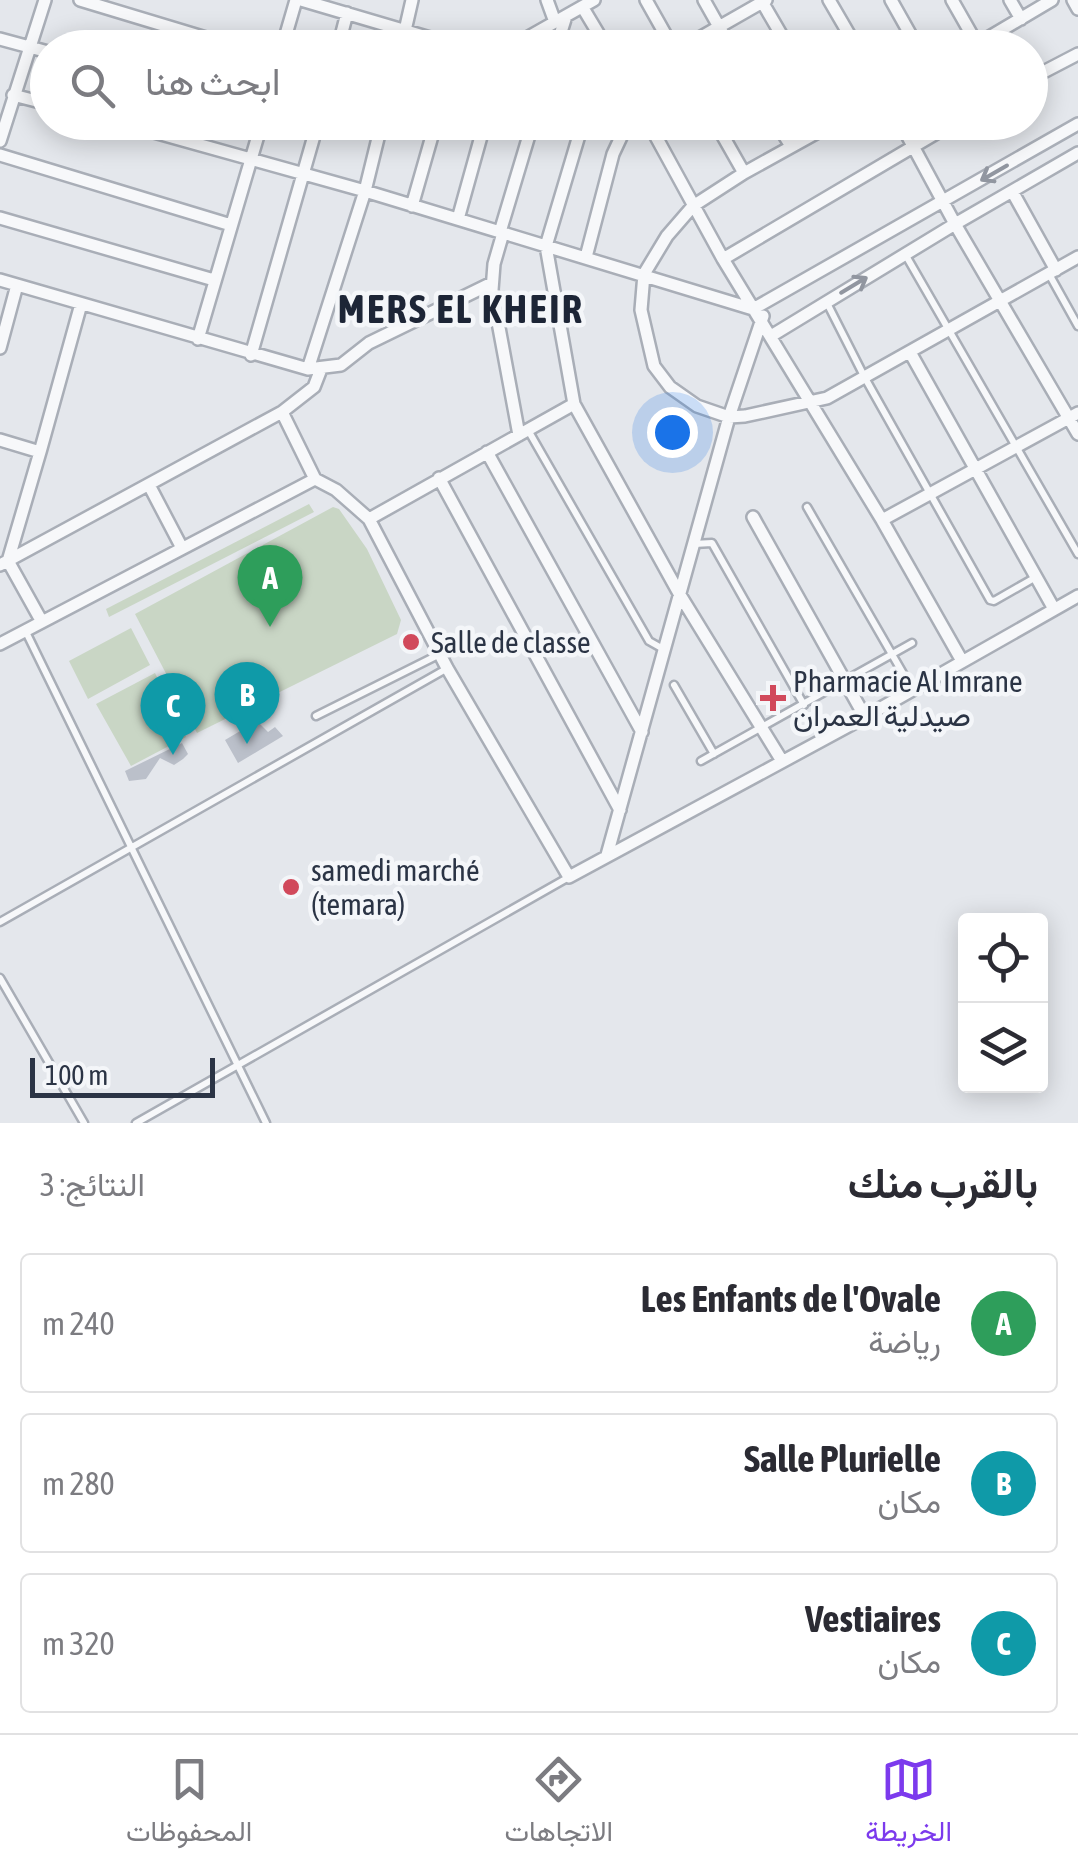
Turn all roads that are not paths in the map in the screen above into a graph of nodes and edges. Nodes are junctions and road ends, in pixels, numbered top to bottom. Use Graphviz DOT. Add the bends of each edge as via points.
graph roads {
  1 [pos="45,0"];
  2 [pos="80,0"];
  3 [pos="299,0"];
  4 [pos="412,0"];
  5 [pos="548,0"];
  6 [pos="594,0"];
  7 [pos="646,0"];
  8 [pos="704,0"];
  9 [pos="829,0"];
  10 [pos="891,0"];
  11 [pos="952,0"];
  12 [pos="1010,0"];
  13 [pos="1052,0"];
  14 [pos="1072,0"];
  15 [pos="763,1"];
  16 [pos="330,4"];
  17 [pos="582,8"];
  18 [pos="1078,9"];
  19 [pos="347,13"];
  20 [pos="560,19"];
  21 [pos="1021,19"];
  22 [pos="718,27"];
  23 [pos="405,29"];
  24 [pos="35,30"];
  25 [pos="179,30"];
  26 [pos="288,30"];
  27 [pos="343,30"];
  28 [pos="408,30"];
  29 [pos="541,30"];
  30 [pos="558,30"];
  31 [pos="596,30"];
  32 [pos="663,30"];
  33 [pos="713,30"];
  34 [pos="720,30"];
  35 [pos="779,30"];
  36 [pos="846,30"];
  37 [pos="908,30"];
  38 [pos="966,30"];
  39 [pos="1002,30"];
  40 [pos="0,39"];
  41 [pos="30,44"];
  42 [pos="29,47"];
  43 [pos="1078,54"];
  44 [pos="1048,70"];
  45 [pos="12,95"];
  46 [pos="30,100"];
  47 [pos="1078,124"];
  48 [pos="0,140"];
  49 [pos="183,140"];
  50 [pos="257,140"];
  51 [pos="313,140"];
  52 [pos="378,140"];
  53 [pos="431,140"];
  54 [pos="480,140"];
  55 [pos="529,140"];
  56 [pos="578,140"];
  57 [pos="620,140"];
  58 [pos="658,140"];
  59 [pos="726,140"];
  60 [pos="787,140"];
  61 [pos="802,140"];
  62 [pos="910,140"];
  63 [pos="924,140"];
  64 [pos="791,146"];
  65 [pos="913,146"];
  66 [pos="1078,153"];
  67 [pos="0,155"];
  68 [pos="251,159"];
  69 [pos="744,173"];
  70 [pos="304,174"];
  71 [pos="365,191"];
  72 [pos="1012,191"];
  73 [pos="943,202"];
  74 [pos="412,206"];
  75 [pos="693,206"];
  76 [pos="0,218"];
  77 [pos="458,219"];
  78 [pos="955,224"];
  79 [pos="231,225"];
  80 [pos="501,233"];
  81 [pos="546,246"];
  82 [pos="905,254"];
  83 [pos="1078,256"];
  84 [pos="586,258"];
  85 [pos="723,259"];
  86 [pos="1053,272"];
  87 [pos="644,274"];
  88 [pos="0,280"];
  89 [pos="214,280"];
  90 [pos="492,283"];
  91 [pos="17,285"];
  92 [pos="769,300"];
  93 [pos="826,302"];
  94 [pos="1000,302"];
  95 [pos="81,304"];
  96 [pos="753,309"];
  97 [pos="761,320"];
  98 [pos="1078,326"];
  99 [pos="950,330"];
  100 [pos="771,336"];
  101 [pos="198,340"];
  102 [pos="0,348"];
  103 [pos="911,354"];
  104 [pos="251,355"];
  105 [pos="314,369"];
  106 [pos="864,378"];
  107 [pos="810,401"];
  108 [pos="574,404"];
  109 [pos="282,412"];
  110 [pos="1073,415"];
  111 [pos="730,416"];
  112 [pos="523,432"];
  113 [pos="1078,434"];
  114 [pos="0,440"];
  115 [pos="1016,446"];
  116 [pos="40,452"];
  117 [pos="487,452"];
  118 [pos="976,469"];
  119 [pos="439,478"];
  120 [pos="315,479"];
  121 [pos="148,485"];
  122 [pos="928,494"];
  123 [pos="806,507"];
  124 [pos="754,516"];
  125 [pos="369,518"];
  126 [pos="882,520"];
  127 [pos="694,544"];
  128 [pos="182,548"];
  129 [pos="1078,554"];
  130 [pos="4,563"];
  131 [pos="1036,577"];
  132 [pos="680,595"];
  133 [pos="1078,596"];
  134 [pos="1054,610"];
  135 [pos="42,622"];
  136 [pos="26,631"];
  137 [pos="912,642"];
  138 [pos="0,644"];
  139 [pos="665,650"];
  140 [pos="439,654"];
  141 [pos="892,654"];
  142 [pos="962,661"];
  143 [pos="447,668"];
  144 [pos="846,682"];
  145 [pos="674,685"];
  146 [pos="912,689"];
  147 [pos="804,705"];
  148 [pos="316,716"];
  149 [pos="865,716"];
  150 [pos="763,728"];
  151 [pos="642,732"];
  152 [pos="714,754"];
  153 [pos="782,760"];
  154 [pos="700,762"];
  155 [pos="620,810"];
  156 [pos="129,848"];
  157 [pos="608,855"];
  158 [pos="569,876"];
  159 [pos="0,922"];
  160 [pos="0,978"];
  161 [pos="238,1065"];
  162 [pos="84,1123"];
  163 [pos="136,1123"];
  164 [pos="266,1123"];
  1 -- 24 [label="street"];
  2 -- 25 [label="street"];
  3 -- 16 [label="street"];
  3 -- 26 [label="street"];
  4 -- 23 [label="street"];
  5 -- 20 [label="street"];
  6 -- 17 [label="street"];
  7 -- 32 [label="street"];
  8 -- 22 [label="street"];
  9 -- 36 [label="street"];
  10 -- 37 [label="street"];
  11 -- 38 [label="street"];
  12 -- 21 [label="street"];
  13 -- 21 [label="street"];
  14 -- 18 [label="street"];
  15 -- 22 [label="street"];
  15 -- 35 [label="street"];
  16 -- 19 [label="street"];
  17 -- 20 [label="street"];
  17 -- 31 [label="street"];
  19 -- 23 [label="street"];
  19 -- 27 [label="street"];
  20 -- 29 [label="street"];
  20 -- 30 [label="street"];
  21 -- 39 [label="street"];
  22 -- 33 [label="street"];
  22 -- 34 [label="street"];
  23 -- 28 [label="street"];
  40 -- 42 [label="street"];
  41 -- 42 [label="street"];
  42 -- 45 [label="street"];
  43 -- 44 [label="street"];
  45 -- 46 [label="street"];
  45 -- 48 [label="street"];
  47 -- 73 [label="street, one-way"];
  49 -- 68 [label="street"];
  50 -- 68 [label="street"];
  51 -- 70 [label="street"];
  52 -- 71 [label="street"];
  53 -- 74 [label="street"];
  54 -- 77 [label="street"];
  55 -- 80 [label="street"];
  56 -- 81 [label="street"];
  57 -- 84 [label="street"];
  58 -- 75 [label="street"];
  59 -- 69 [label="street"];
  60 -- 64 [label="street"];
  61 -- 64 [label="street"];
  62 -- 65 [label="street"];
  63 -- 65 [label="street"];
  64 -- 69 [label="street"];
  65 -- 73 [label="street"];
  65 -- 85 [label="street"];
  66 -- 72 [label="street"];
  67 -- 79 [label="street"];
  68 -- 70 [label="street"];
  68 -- 79 [label="street"];
  69 -- 75 [label="street"];
  70 -- 71 [label="street"];
  70 -- 104 [label="street"];
  71 -- 74 [label="street"];
  71 -- 105 [label="street"];
  72 -- 78 [label="street"];
  72 -- 86 [label="street"];
  73 -- 78 [label="street"];
  73 -- 92 [label="street"];
  74 -- 77 [label="street"];
  75 -- 85 [label="street"];
  75 -- 87 [label="street"];
  76 -- 89 [label="street"];
  77 -- 80 [label="street"];
  78 -- 82 [label="street"];
  78 -- 94 [label="street"];
  79 -- 89 [label="street"];
  80 -- 81 [label="street"];
  80 -- 90 [label="street"];
  81 -- 84 [label="street"];
  81 -- 108 [label="street"];
  93 -- 82 [label="street, one-way"];
  82 -- 99 [label="lane"];
  83 -- 86 [label="street"];
  84 -- 87 [label="street"];
  85 -- 96 [label="street"];
  86 -- 94 [label="street"];
  86 -- 98 [label="lane"];
  87 -- 96 [label="street"];
  87 -- 111 [label="street" via="640,310 654,366 680,395"];
  88 -- 91 [label="street"];
  89 -- 101 [label="street"];
  90 -- 105 [label="street" via="369,343 340,365"];
  90 -- 112 [label="street"];
  91 -- 95 [label="street"];
  91 -- 102 [label="street"];
  92 -- 96 [label="street"];
  92 -- 97 [label="street"];
  93 -- 100 [label="street"];
  93 -- 106 [label="lane"];
  94 -- 99 [label="street"];
  94 -- 110 [label="street"];
  95 -- 101 [label="street"];
  95 -- 116 [label="street"];
  96 -- 97 [label="street"];
  97 -- 100 [label="street"];
  97 -- 111 [label="street"];
  99 -- 103 [label="street"];
  99 -- 115 [label="lane"];
  100 -- 107 [label="street"];
  101 -- 104 [label="street"];
  103 -- 106 [label="street"];
  103 -- 118 [label="street"];
  104 -- 105 [label="street"];
  105 -- 109 [label="street" via="314,386"];
  106 -- 107 [label="street"];
  106 -- 122 [label="lane"];
  107 -- 111 [label="street"];
  107 -- 126 [label="street"];
  108 -- 112 [label="street"];
  108 -- 132 [label="street"];
  109 -- 120 [label="street"];
  109 -- 121 [label="street"];
  110 -- 113 [label="street"];
  110 -- 115 [label="street"];
  111 -- 127 [label="street"];
  112 -- 117 [label="street"];
  112 -- 139 [label="lane" via="649,641"];
  114 -- 116 [label="street"];
  115 -- 118 [label="street"];
  115 -- 129 [label="lane"];
  116 -- 130 [label="street"];
  117 -- 119 [label="street"];
  117 -- 151 [label="street"];
  118 -- 122 [label="street"];
  118 -- 131 [label="street"];
  119 -- 125 [label="street"];
  119 -- 155 [label="street"];
  120 -- 125 [label="street"];
  120 -- 128 [label="street"];
  121 -- 128 [label="street"];
  121 -- 130 [label="street"];
  122 -- 126 [label="street"];
  122 -- 131 [label="lane" via="990,600"];
  123 -- 141 [label="lane"];
  124 -- 144 [label="street"];
  125 -- 140 [label="street"];
  126 -- 142 [label="street"];
  127 -- 132 [label="street"];
  127 -- 147 [label="lane" via="712,543"];
  128 -- 135 [label="street"];
  130 -- 135 [label="street"];
  131 -- 134 [label="street"];
  132 -- 139 [label="street"];
  132 -- 150 [label="street"];
  133 -- 134 [label="street"];
  134 -- 142 [label="street"];
  135 -- 136 [label="street"];
  136 -- 138 [label="street"];
  136 -- 156 [label="lane"];
  137 -- 141 [label="lane"];
  139 -- 151 [label="street"];
  140 -- 143 [label="street"];
  140 -- 148 [label="lane"];
  141 -- 144 [label="lane"];
  141 -- 146 [label="lane"];
  142 -- 146 [label="street"];
  143 -- 156 [label="lane"];
  143 -- 158 [label="street"];
  144 -- 147 [label="lane"];
  144 -- 149 [label="street"];
  145 -- 152 [label="lane"];
  146 -- 149 [label="street"];
  147 -- 150 [label="lane"];
  149 -- 153 [label="street"];
  150 -- 152 [label="lane"];
  150 -- 153 [label="street"];
  151 -- 155 [label="street"];
  152 -- 154 [label="lane"];
  153 -- 157 [label="street"];
  155 -- 157 [label="street"];
  156 -- 159 [label="lane"];
  156 -- 161 [label="lane"];
  157 -- 158 [label="street"];
  158 -- 161 [label="lane"];
  160 -- 162 [label="lane"];
  161 -- 163 [label="lane"];
  161 -- 164 [label="lane"];
}
